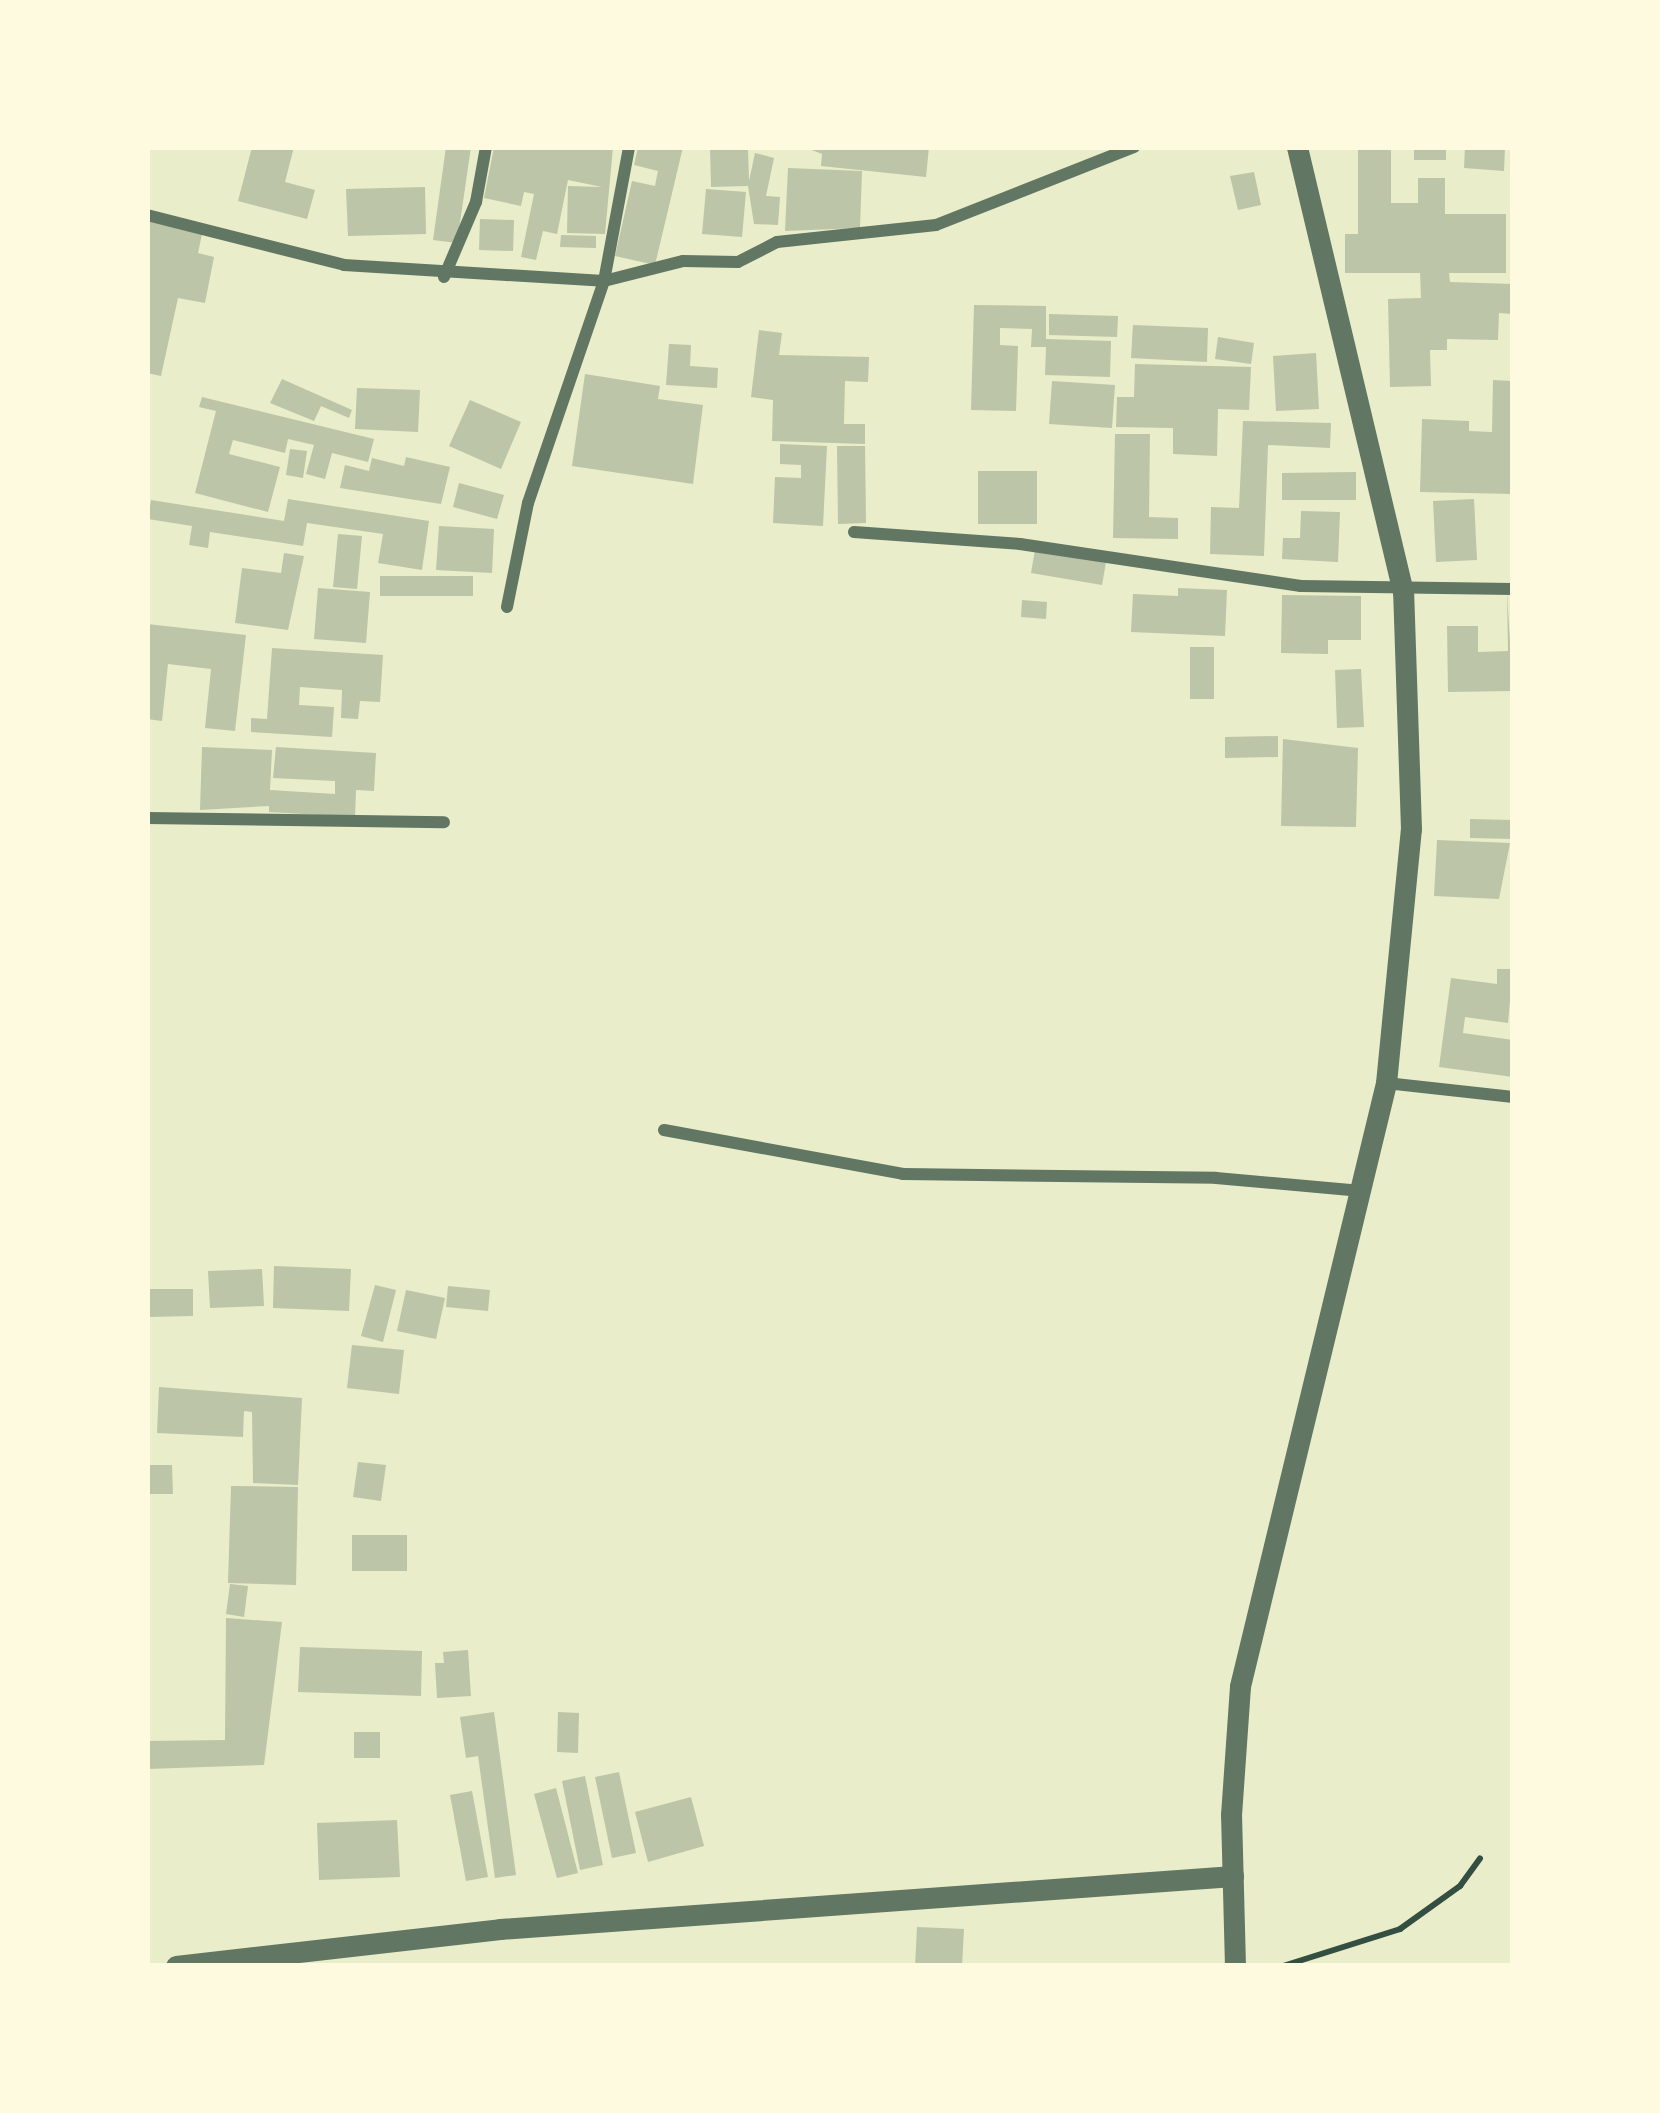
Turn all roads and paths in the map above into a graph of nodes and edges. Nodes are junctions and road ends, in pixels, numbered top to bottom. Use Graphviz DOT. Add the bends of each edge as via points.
graph roads {
  1 [pos="486,147"];
  2 [pos="629,147"];
  3 [pos="1134,147"];
  4 [pos="1297,147"];
  5 [pos="147,215"];
  6 [pos="444,277"];
  7 [pos="604,281"];
  8 [pos="854,532"];
  9 [pos="1513,589"];
  10 [pos="1403,592"];
  11 [pos="507,607"];
  12 [pos="147,818"];
  13 [pos="444,822"];
  14 [pos="1386,1083"];
  15 [pos="1513,1096"];
  16 [pos="664,1130"];
  17 [pos="1361,1191"];
  18 [pos="1480,1858"];
  19 [pos="1233,1876"];
  20 [pos="176,1966"];
  21 [pos="1235,1966"];
  22 [pos="1283,1966"];
  1 -- 6 [label="street" via="476,202"];
  2 -- 7 [label="street"];
  3 -- 7 [label="street" via="936,225 777,242 739,262 683,261"];
  4 -- 10 [label="street"];
  5 -- 6 [label="street" via="344,265"];
  6 -- 7 [label="street"];
  7 -- 11 [label="street" via="528,503"];
  8 -- 10 [label="street" via="1020,544 1226,578"];
  9 -- 10 [label="street"];
  10 -- 14 [label="street" via="1411,829"];
  12 -- 13 [label="street"];
  14 -- 15 [label="street"];
  14 -- 17 [label="street"];
  16 -- 17 [label="street" via="902,1174 1216,1178"];
  17 -- 19 [label="street" via="1250,1633 1233,1762"];
  18 -- 22 [label="path" via="1460,1886 1400,1929"];
  19 -- 20 [label="street" via="524,1927"];
  19 -- 21 [label="street"];
}
